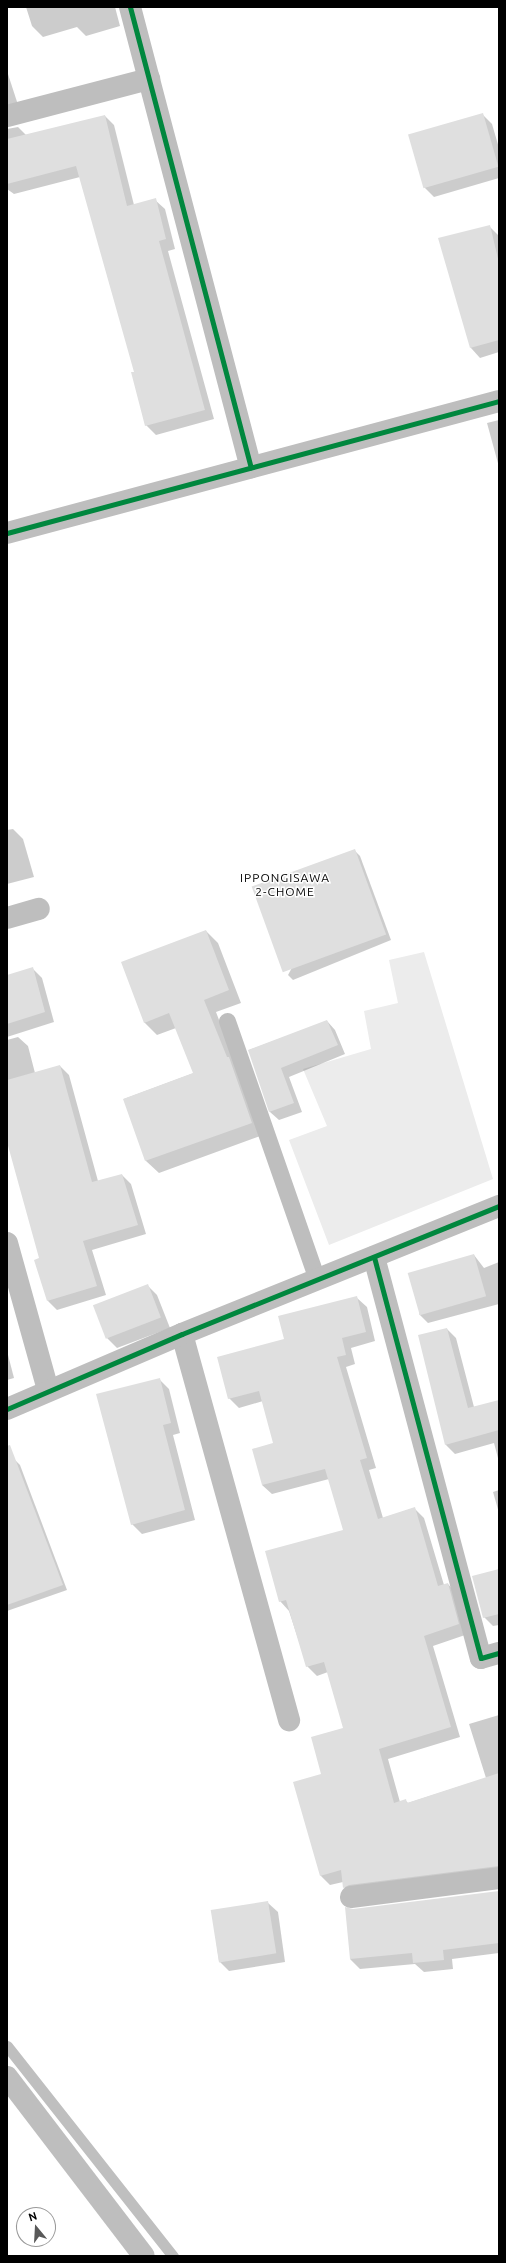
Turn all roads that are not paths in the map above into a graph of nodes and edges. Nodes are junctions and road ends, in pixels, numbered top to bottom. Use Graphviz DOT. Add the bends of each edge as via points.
graph roads {
  1 [pos="130,7"];
  2 [pos="149,79"];
  3 [pos="7,116"];
  4 [pos="499,401"];
  5 [pos="251,467"];
  6 [pos="7,533"];
  7 [pos="39,909"];
  8 [pos="7,918"];
  9 [pos="227,1021"];
  10 [pos="499,1206"];
  11 [pos="7,1244"];
  12 [pos="374,1257"];
  13 [pos="317,1280"];
  14 [pos="182,1334"];
  15 [pos="48,1390"];
  16 [pos="7,1409"];
  17 [pos="499,1653"];
  18 [pos="289,1720"];
  19 [pos="499,1878"];
  20 [pos="350,1897"];
  21 [pos="7,2077"];
  22 [pos="144,2256"];
  1 -- 2 [label="street"];
  2 -- 3 [label="street"];
  2 -- 5 [label="street"];
  4 -- 5 [label="street"];
  5 -- 6 [label="street"];
  7 -- 8 [label="street"];
  9 -- 13 [label="lane"];
  10 -- 12 [label="street"];
  11 -- 15 [label="street"];
  12 -- 13 [label="street"];
  12 -- 17 [label="street" via="481,1658"];
  13 -- 14 [label="street"];
  14 -- 15 [label="street"];
  14 -- 18 [label="street"];
  15 -- 16 [label="street"];
  19 -- 20 [label="street"];
  21 -- 22 [label="street"];
}
